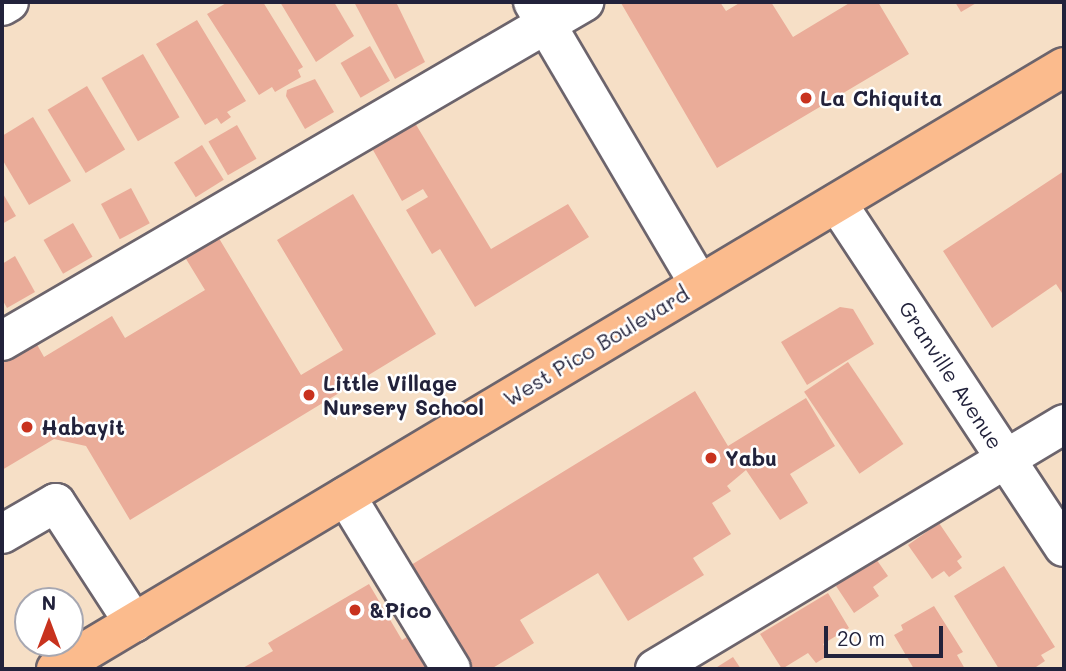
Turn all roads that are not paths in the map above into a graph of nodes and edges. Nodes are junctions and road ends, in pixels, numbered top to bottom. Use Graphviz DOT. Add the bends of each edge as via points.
graph roads {
  1 [pos="9,2"];
  2 [pos="584,2"];
  3 [pos="2,6"];
  4 [pos="539,12"];
  5 [pos="1064,67"];
  6 [pos="837,203"];
  7 [pos="699,284"];
  8 [pos="2,341"];
  9 [pos="1064,424"];
  10 [pos="1006,459"];
  11 [pos="346,496"];
  12 [pos="2,534"];
  13 [pos="1064,547"];
  14 [pos="135,623"];
  15 [pos="56,669"];
  16 [pos="451,669"];
  17 [pos="655,669"];
  1 -- 3 [label="street"];
  2 -- 4 [label="street"];
  4 -- 7 [label="street"];
  4 -- 8 [label="street"];
  5 -- 6 [label="main road, West Pico Boulevard"];
  6 -- 7 [label="main road, West Pico Boulevard"];
  6 -- 10 [label="street, Granville Avenue"];
  7 -- 11 [label="main road, West Pico Boulevard"];
  9 -- 10 [label="street"];
  10 -- 13 [label="street, Granville Avenue"];
  10 -- 17 [label="street"];
  11 -- 14 [label="main road, West Pico Boulevard"];
  11 -- 16 [label="street"];
  12 -- 14 [label="street" via="56,503"];
  14 -- 15 [label="main road, West Pico Boulevard"];
}
